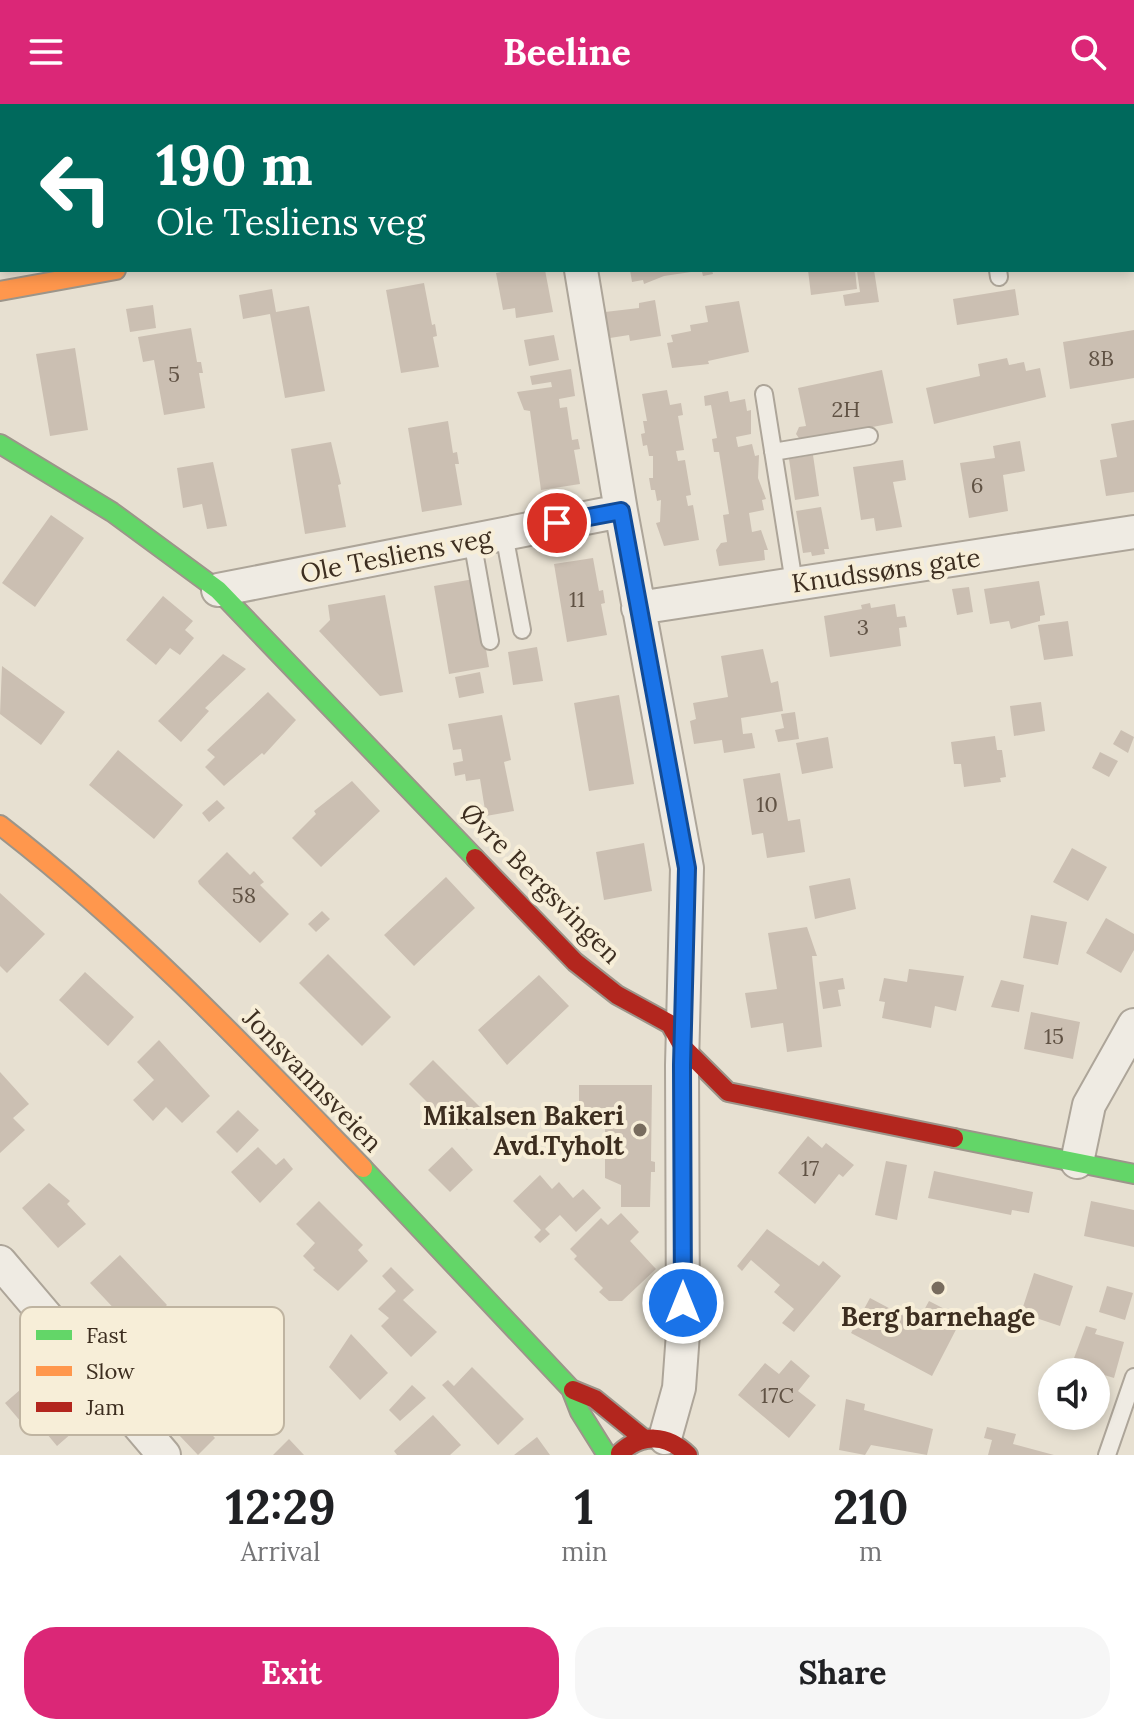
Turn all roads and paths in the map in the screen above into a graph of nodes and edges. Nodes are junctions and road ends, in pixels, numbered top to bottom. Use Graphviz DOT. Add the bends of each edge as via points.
graph roads {
  1 [pos="105,272"];
  2 [pos="581,272"];
  3 [pos="0,291"];
  4 [pos="764,394"];
  5 [pos="869,436"];
  6 [pos="0,444"];
  7 [pos="773,452"];
  8 [pos="621,511"];
  9 [pos="1134,532"];
  10 [pos="504,534"];
  11 [pos="472,540"];
  12 [pos="794,583"];
  13 [pos="218,590"];
  14 [pos="638,608"];
  15 [pos="522,630"];
  16 [pos="490,641"];
  17 [pos="0,825"];
  18 [pos="1134,1025"];
  19 [pos="683,1047"];
  20 [pos="1077,1162"];
  21 [pos="1134,1174"];
  22 [pos="0,1262"];
  23 [pos="38,1307"];
  24 [pos="1134,1377"];
  25 [pos="571,1389"];
  26 [pos="147,1435"];
  27 [pos="665,1444"];
  28 [pos="164,1455"];
  29 [pos="607,1455"];
  30 [pos="619,1455"];
  31 [pos="1107,1455"];
  1 -- 3 [label="street"];
  2 -- 8 [label="street"];
  4 -- 7 [label="lane"];
  5 -- 7 [label="lane"];
  6 -- 13 [label="street, Øvre Bergsvingen" via="154,539"];
  7 -- 12 [label="lane"];
  8 -- 10 [label="street, Ole Tesliens veg"];
  8 -- 14 [label="street"];
  9 -- 12 [label="street, Knudssøns gate"];
  10 -- 11 [label="street, Ole Tesliens veg"];
  10 -- 15 [label="lane"];
  11 -- 13 [label="street, Ole Tesliens veg"];
  11 -- 16 [label="lane"];
  12 -- 14 [label="street, Knudssøns gate"];
  13 -- 19 [label="street, Øvre Bergsvingen" via="575,962 617,995 670,1024"];
  14 -- 19 [label="street" via="687,868"];
  17 -- 25 [label="street, Jonsvannsveien" via="76,884 190,989"];
  18 -- 20 [label="street" via="1089,1105"];
  19 -- 20 [label="street, Øvre Bergsvingen" via="728,1092"];
  19 -- 27 [label="street" via="683,1333 679,1388"];
  20 -- 21 [label="street, Øvre Bergsvingen"];
  22 -- 23 [label="street"];
  24 -- 31 [label="lane"];
  25 -- 27 [label="street, Jonsvannsveien"];
  25 -- 29 [label="street, Jonsvannsveien"];
  26 -- 28 [label="street"];
  27 -- 30 [label="street" via="628,1445"];
}
